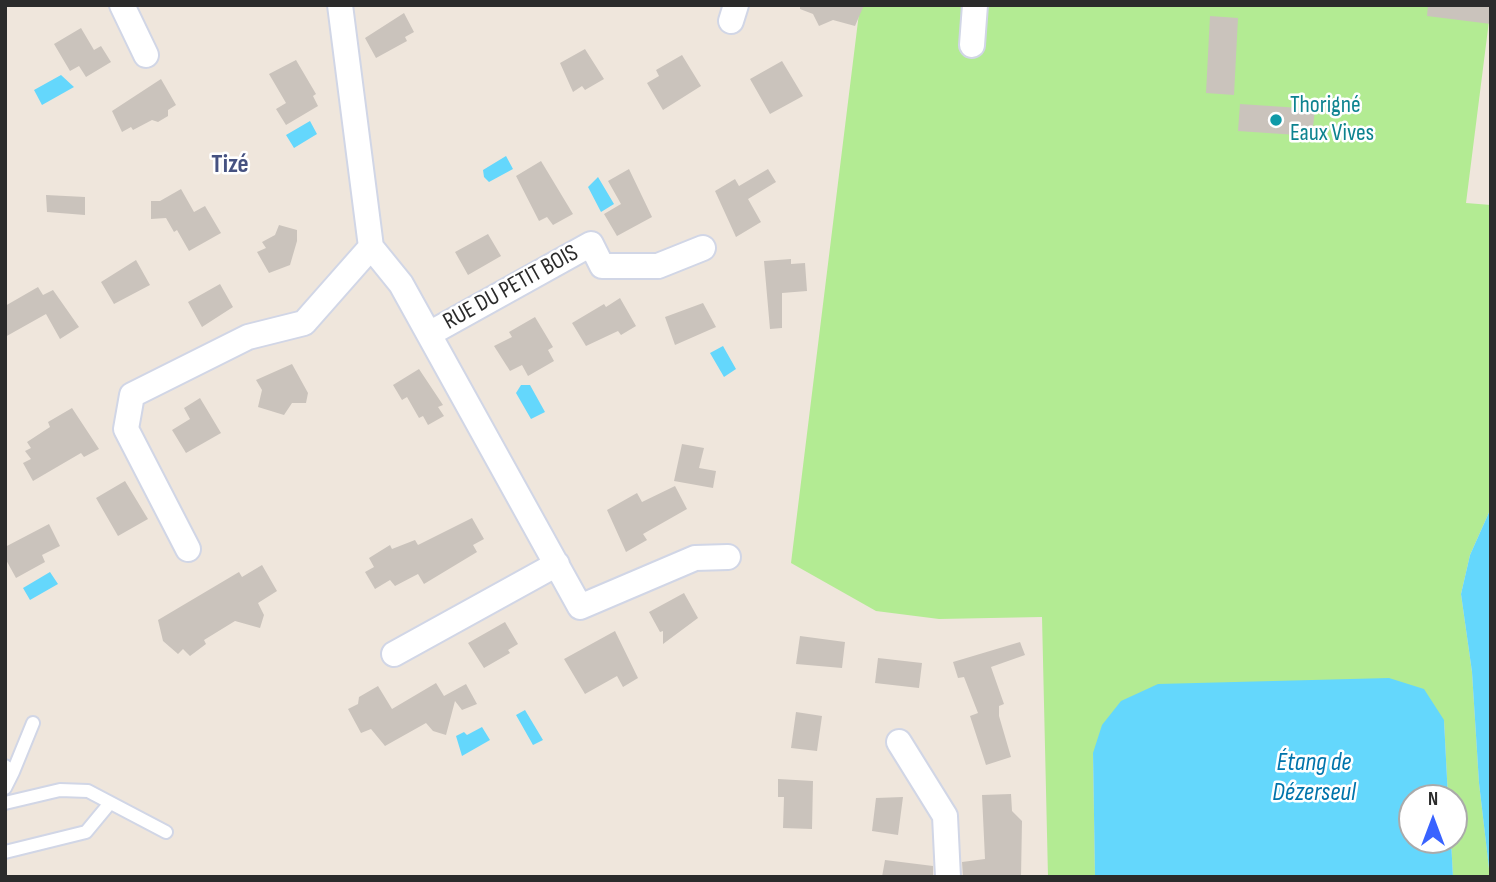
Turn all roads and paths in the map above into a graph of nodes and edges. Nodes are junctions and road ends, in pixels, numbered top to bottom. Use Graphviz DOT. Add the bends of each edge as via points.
graph roads {
  1 [pos="122,5"];
  2 [pos="340,5"];
  3 [pos="975,5"];
  4 [pos="972,45"];
  5 [pos="146,55"];
  6 [pos="372,247"];
  7 [pos="703,248"];
  8 [pos="429,334"];
  9 [pos="188,549"];
  10 [pos="728,557"];
  11 [pos="557,564"];
  12 [pos="394,654"];
  13 [pos="33,723"];
  14 [pos="899,742"];
  15 [pos="9,769"];
  16 [pos="5,788"];
  17 [pos="5,803"];
  18 [pos="110,803"];
  19 [pos="166,832"];
  20 [pos="5,852"];
  21 [pos="948,877"];
  1 -- 5 [label="street"];
  2 -- 6 [label="street"];
  3 -- 4 [label="street"];
  6 -- 8 [label="street, RUE DU PETIT BOIS" via="401,284"];
  6 -- 9 [label="street" via="304,323 248,337 132,395 127,429"];
  7 -- 8 [label="street, RUE DU PETIT BOIS" via="659,266 602,266 591,244"];
  8 -- 11 [label="street, RUE DU PETIT BOIS"];
  10 -- 11 [label="street, RUE DU PETIT BOIS" via="695,558 580,607"];
  11 -- 12 [label="street"];
  13 -- 15 [label="lane"];
  14 -- 21 [label="street" via="945,816"];
  15 -- 16 [label="lane"];
  17 -- 18 [label="lane" via="76,789"];
  18 -- 19 [label="lane"];
  18 -- 20 [label="lane" via="86,832"];
}
